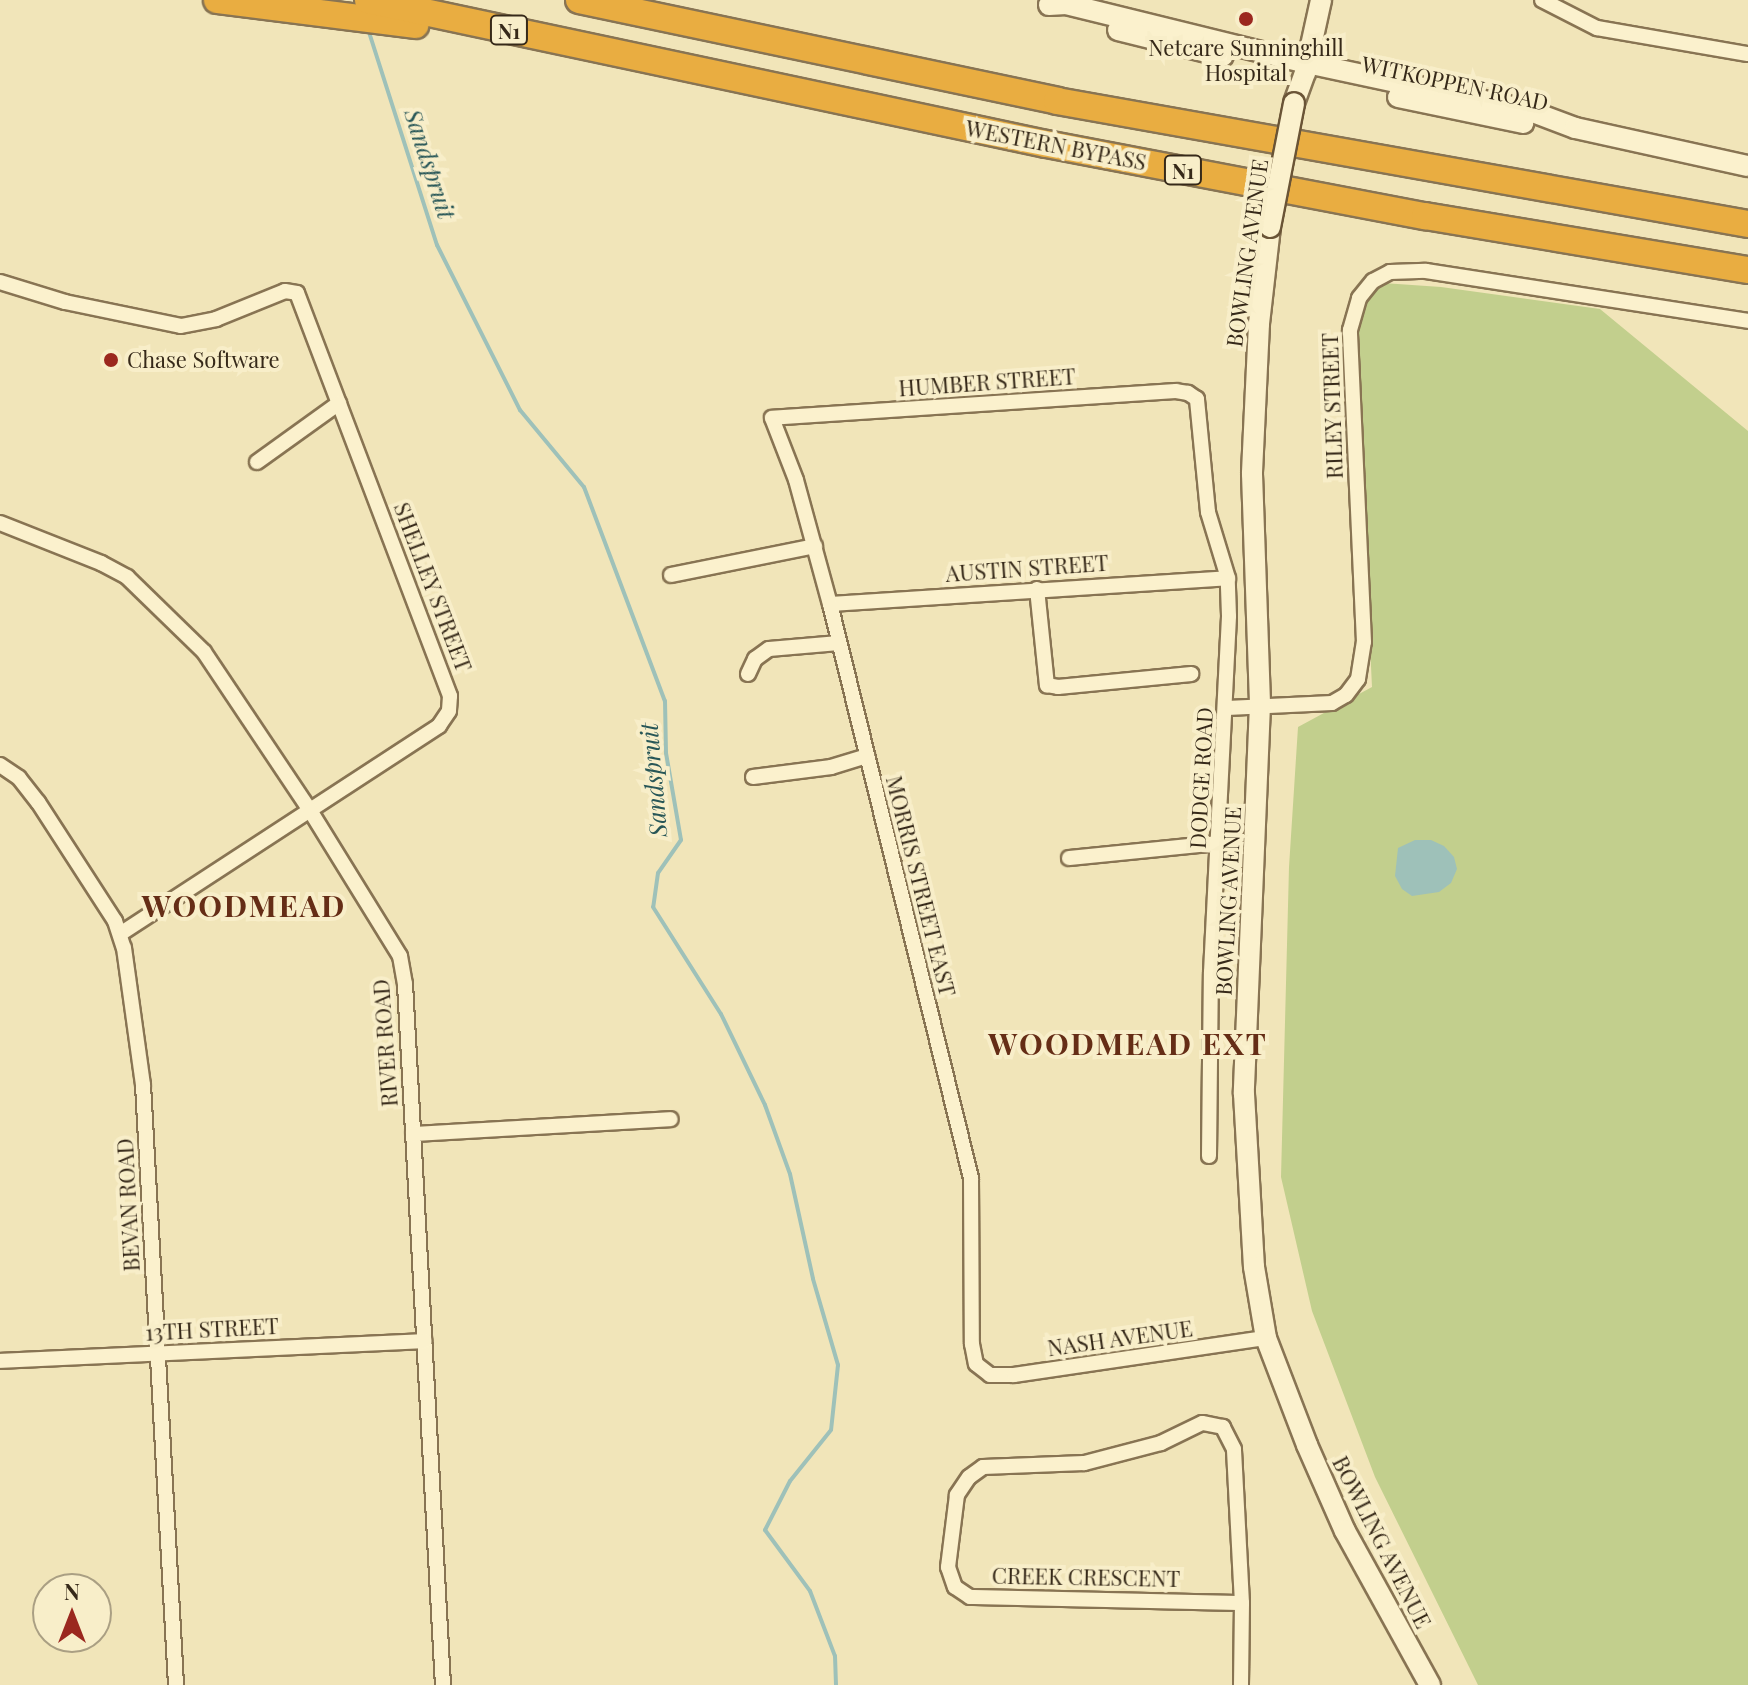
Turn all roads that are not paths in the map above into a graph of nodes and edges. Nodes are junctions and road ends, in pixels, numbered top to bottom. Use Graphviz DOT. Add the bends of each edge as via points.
graph roads {
  1 [pos="217,0"];
  2 [pos="368,0"];
  3 [pos="579,0"];
  4 [pos="604,0"];
  5 [pos="1311,0"];
  6 [pos="1321,0"];
  7 [pos="1542,0"];
  8 [pos="1043,2"];
  9 [pos="638,12"];
  10 [pos="399,14"];
  11 [pos="1748,54"];
  12 [pos="1300,76"];
  13 [pos="1748,166"];
  14 [pos="1748,224"];
  15 [pos="1748,270"];
  16 [pos="0,282"];
  17 [pos="1748,321"];
  18 [pos="339,403"];
  19 [pos="1199,405"];
  20 [pos="772,418"];
  21 [pos="257,462"];
  22 [pos="0,523"];
  23 [pos="815,546"];
  24 [pos="671,575"];
  25 [pos="1228,578"];
  26 [pos="1037,589"];
  27 [pos="830,604"];
  28 [pos="839,643"];
  29 [pos="746,665"];
  30 [pos="1191,674"];
  31 [pos="1260,705"];
  32 [pos="1227,708"];
  33 [pos="867,756"];
  34 [pos="0,765"];
  35 [pos="753,777"];
  36 [pos="311,812"];
  37 [pos="1219,843"];
  38 [pos="1069,858"];
  39 [pos="121,933"];
  40 [pos="671,1119"];
  41 [pos="413,1134"];
  42 [pos="1209,1156"];
  43 [pos="1266,1338"];
  44 [pos="425,1341"];
  45 [pos="159,1354"];
  46 [pos="0,1361"];
  47 [pos="980,1371"];
  48 [pos="1242,1603"];
  49 [pos="176,1685"];
  50 [pos="443,1685"];
  51 [pos="1241,1685"];
  52 [pos="1430,1685"];
  1 -- 10 [label="highway"];
  2 -- 10 [label="highway"];
  3 -- 9 [label="highway, WESTERN BYPASS / N1"];
  4 -- 9 [label="highway"];
  5 -- 12 [label="main road"];
  6 -- 12 [label="main road"];
  7 -- 11 [label="street" via="1597,28"];
  8 -- 12 [label="main road, WITKOPPEN ROAD" via="1154,42"];
  9 -- 14 [label="highway, WESTERN BYPASS / N1" via="1057,101"];
  10 -- 15 [label="highway, WESTERN BYPASS / N1" via="620,54 1076,150"];
  12 -- 13 [label="main road, WITKOPPEN ROAD" via="1530,111 1575,128"];
  12 -- 31 [label="main road, BOWLING AVENUE, bridge" via="1270,227 1259,324 1252,460"];
  16 -- 18 [label="street, SHELLEY STREET" via="65,302 181,326 216,319 293,290"];
  17 -- 31 [label="street, RILEY STREET" via="1426,271 1390,272 1373,281 1359,298 1350,330 1363,663 1353,688 1332,703"];
  18 -- 21 [label="street"];
  18 -- 36 [label="street, SHELLEY STREET" via="450,702 439,726"];
  19 -- 20 [label="street, HUMBER STREET" via="1193,395 1176,391"];
  19 -- 25 [label="street, DODGE ROAD" via="1208,512"];
  20 -- 23 [label="street, MORRIS STREET EAST"];
  22 -- 36 [label="street, RIVER ROAD" via="101,563 140,587 204,652"];
  23 -- 24 [label="street"];
  23 -- 27 [label="street, MORRIS STREET EAST"];
  25 -- 26 [label="street, AUSTIN STREET"];
  25 -- 32 [label="street, DODGE ROAD"];
  26 -- 27 [label="street, AUSTIN STREET"];
  26 -- 30 [label="street" via="1047,685"];
  27 -- 28 [label="street, MORRIS STREET EAST"];
  28 -- 29 [label="street" via="769,649"];
  28 -- 33 [label="street, MORRIS STREET EAST"];
  31 -- 32 [label="street, RILEY STREET"];
  31 -- 43 [label="main road, BOWLING AVENUE" via="1244,1148"];
  32 -- 37 [label="street, DODGE ROAD"];
  33 -- 35 [label="street" via="831,767"];
  33 -- 47 [label="street, MORRIS STREET EAST" via="971,1178 972,1344"];
  34 -- 39 [label="street, BEVAN ROAD" via="27,787"];
  36 -- 39 [label="street, SHELLEY STREET"];
  36 -- 41 [label="street, RIVER ROAD" via="400,956"];
  37 -- 38 [label="street"];
  37 -- 42 [label="street, DODGE ROAD"];
  39 -- 45 [label="street, BEVAN ROAD" via="143,1085"];
  40 -- 41 [label="street"];
  41 -- 44 [label="street, RIVER ROAD"];
  43 -- 47 [label="street, NASH AVENUE" via="1014,1375 996,1377"];
  43 -- 52 [label="main road, BOWLING AVENUE" via="1345,1531"];
  44 -- 45 [label="street, 13TH STREET"];
  44 -- 50 [label="street, RIVER ROAD"];
  45 -- 46 [label="street, 13TH STREET"];
  45 -- 49 [label="street, BEVAN ROAD"];
  48 -- 48 [label="street, CREEK CRESCENT" via="1234,1449 1223,1427 1207,1422 1161,1443 1097,1460 983,1467 957,1495 948,1567 955,1587 970,1597"];
  48 -- 51 [label="street"];
}
